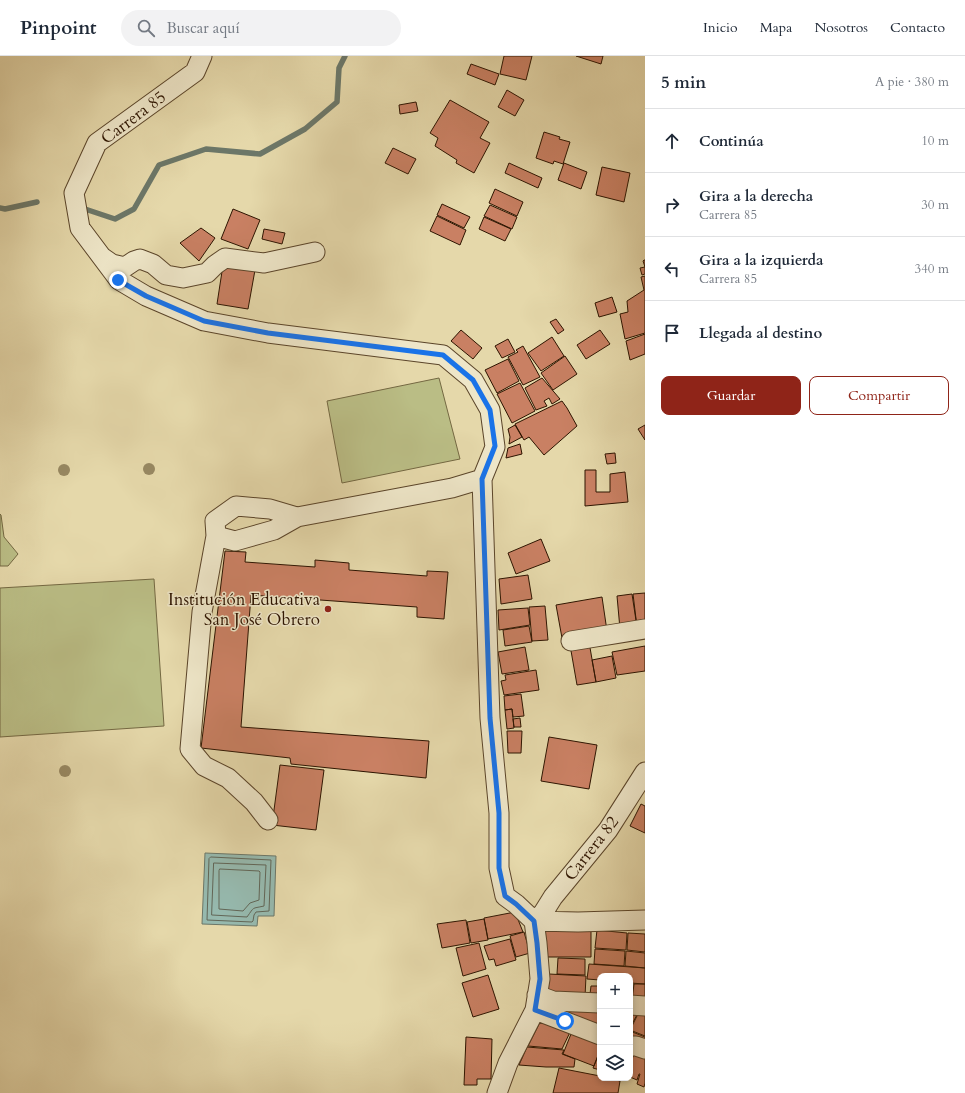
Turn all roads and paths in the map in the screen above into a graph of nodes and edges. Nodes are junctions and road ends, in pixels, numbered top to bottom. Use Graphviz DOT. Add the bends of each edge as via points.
graph roads {
  1 [pos="202,56"];
  2 [pos="316,252"];
  3 [pos="101,256"];
  4 [pos="482,479"];
  5 [pos="297,518"];
  6 [pos="216,536"];
  7 [pos="645,629"];
  8 [pos="571,642"];
  9 [pos="645,772"];
  10 [pos="268,820"];
  11 [pos="645,920"];
  12 [pos="534,921"];
  13 [pos="536,1002"];
  14 [pos="597,1003"];
  15 [pos="633,1005"];
  16 [pos="645,1006"];
  17 [pos="597,1033"];
  18 [pos="633,1046"];
  19 [pos="645,1049"];
  20 [pos="497,1093"];
  1 -- 3 [label="street, Carrera 85" via="195,72 97,143 74,193 80,228"];
  2 -- 3 [label="street" via="264,263 225,258 206,273 183,278 166,275 153,264 140,259 125,267 112,264"];
  3 -- 4 [label="street, Carrera 85" via="118,280 146,296 204,321 268,333 443,355 473,380 490,410 495,446"];
  4 -- 5 [label="street" via="452,488"];
  4 -- 12 [label="street, Carrera 85" via="490,718 499,813 499,868 505,896"];
  5 -- 6 [label="street" via="274,530 235,540"];
  5 -- 6 [label="street" via="270,509 236,506 215,520"];
  6 -- 10 [label="street" via="202,612 190,749 204,766 228,778 254,802"];
  7 -- 8 [label="street"];
  9 -- 12 [label="street, Carrera 82" via="608,830"];
  11 -- 12 [label="street"];
  12 -- 13 [label="street" via="540,979"];
  13 -- 14 [label="street"];
  13 -- 17 [label="street"];
  13 -- 20 [label="street"];
  15 -- 16 [label="street"];
  18 -- 19 [label="street"];
}
